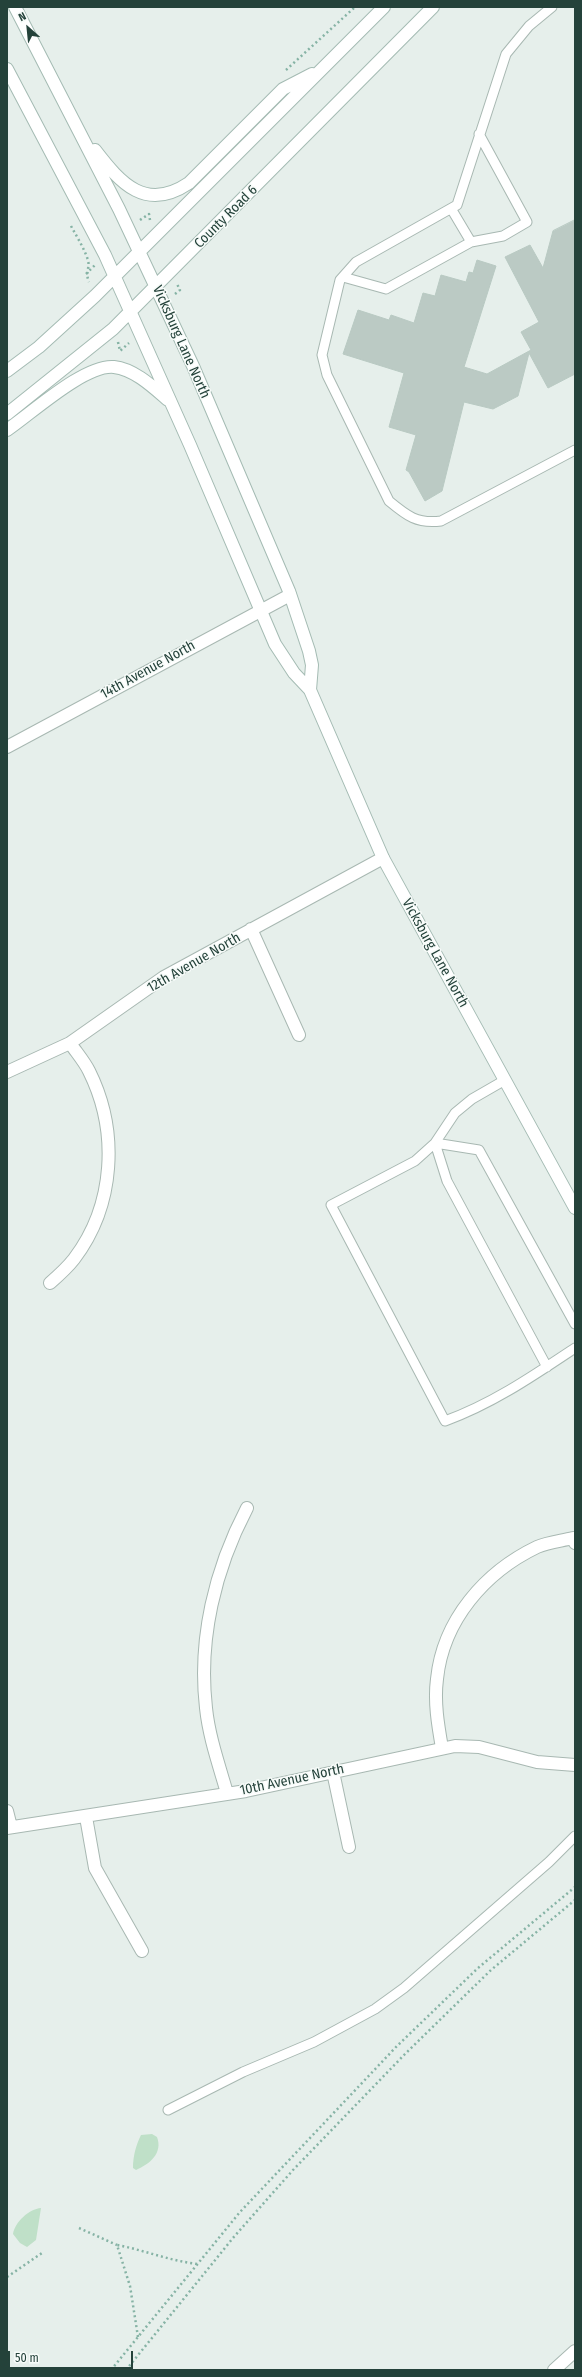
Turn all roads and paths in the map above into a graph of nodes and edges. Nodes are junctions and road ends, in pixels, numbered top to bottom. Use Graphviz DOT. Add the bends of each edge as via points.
graph roads {
  1 [pos="15,7"];
  2 [pos="384,7"];
  3 [pos="433,7"];
  4 [pos="552,7"];
  5 [pos="323,68"];
  6 [pos="7,69"];
  7 [pos="78,127"];
  8 [pos="479,134"];
  9 [pos="452,210"];
  10 [pos="68,220"];
  11 [pos="471,242"];
  12 [pos="140,252"];
  13 [pos="86,274"];
  14 [pos="115,276"];
  15 [pos="343,276"];
  16 [pos="156,286"];
  17 [pos="130,312"];
  18 [pos="7,371"];
  19 [pos="171,402"];
  20 [pos="7,414"];
  21 [pos="7,430"];
  22 [pos="575,450"];
  23 [pos="290,595"];
  24 [pos="261,610"];
  25 [pos="310,690"];
  26 [pos="7,747"];
  27 [pos="383,858"];
  28 [pos="251,929"];
  29 [pos="299,1035"];
  30 [pos="70,1043"];
  31 [pos="7,1072"];
  32 [pos="505,1080"];
  33 [pos="435,1144"];
  34 [pos="575,1208"];
  35 [pos="50,1284"];
  36 [pos="575,1324"];
  37 [pos="575,1348"];
  38 [pos="547,1367"];
  39 [pos="247,1508"];
  40 [pos="575,1543"];
  41 [pos="442,1748"];
  42 [pos="575,1765"];
  43 [pos="333,1772"];
  44 [pos="227,1793"];
  45 [pos="7,1811"];
  46 [pos="86,1817"];
  47 [pos="9,1828"];
  48 [pos="575,1836"];
  49 [pos="349,1847"];
  50 [pos="575,1887"];
  51 [pos="575,1900"];
  52 [pos="142,1951"];
  53 [pos="168,2110"];
  54 [pos="79,2228"];
  55 [pos="117,2245"];
  56 [pos="42,2254"];
  57 [pos="198,2264"];
  58 [pos="7,2277"];
  59 [pos="138,2337"];
  60 [pos="575,2351"];
  61 [pos="112,2370"];
  62 [pos="126,2370"];
  63 [pos="554,2370"];
  1 -- 7 [label="main road, Vicksburg Lane North"];
  2 -- 5 [label="main road"];
  3 -- 16 [label="main road, County Road 6"];
  4 -- 8 [label="lane" via="529,26 506,54"];
  5 -- 7 [label="main road" via="283,89 189,183 178,191 164,195 152,194 123,183"];
  5 -- 12 [label="main road"];
  6 -- 14 [label="main road, Vicksburg Lane North"];
  7 -- 12 [label="main road, Vicksburg Lane North"];
  8 -- 9 [label="lane" via="457,205"];
  8 -- 11 [label="lane" via="527,222 503,236"];
  9 -- 11 [label="lane"];
  9 -- 15 [label="lane" via="356,262"];
  10 -- 13 [label="path" via="85,252 88,263"];
  11 -- 15 [label="lane" via="386,289"];
  12 -- 14 [label="main road"];
  12 -- 16 [label="main road, Vicksburg Lane North"];
  14 -- 17 [label="main road, Vicksburg Lane North"];
  14 -- 18 [label="main road" via="39,347"];
  15 -- 22 [label="lane" via="322,355 327,375 389,501 406,515 426,523 441,521"];
  16 -- 17 [label="main road, County Road 6"];
  16 -- 23 [label="main road, Vicksburg Lane North" via="193,366"];
  17 -- 19 [label="main road, Vicksburg Lane North"];
  17 -- 20 [label="main road, County Road 6"];
  19 -- 21 [label="main road" via="134,374 106,367 81,376"];
  19 -- 24 [label="main road, Vicksburg Lane North"];
  23 -- 24 [label="main road, 14th Avenue North"];
  23 -- 25 [label="main road, Vicksburg Lane North" via="312,665"];
  24 -- 25 [label="main road, Vicksburg Lane North" via="282,656"];
  24 -- 26 [label="main road, 14th Avenue North"];
  25 -- 27 [label="main road, Vicksburg Lane North"];
  27 -- 28 [label="main road, 12th Avenue North"];
  27 -- 32 [label="main road, Vicksburg Lane North"];
  28 -- 29 [label="main road"];
  28 -- 30 [label="main road, 12th Avenue North" via="164,977"];
  30 -- 31 [label="main road, 12th Avenue North"];
  30 -- 35 [label="main road" via="88,1070 101,1102 109,1134 109,1167 103,1201 91,1232 74,1260"];
  32 -- 33 [label="lane" via="472,1099 456,1114"];
  32 -- 34 [label="main road, Vicksburg Lane North"];
  33 -- 36 [label="lane" via="479,1150"];
  33 -- 38 [label="lane" via="448,1181"];
  33 -- 38 [label="lane" via="415,1161 331,1205 340,1224 445,1421 469,1412"];
  37 -- 38 [label="lane"];
  39 -- 44 [label="main road" via="232,1535 218,1577 208,1620 204,1664 206,1708 214,1751"];
  40 -- 41 [label="main road" via="572,1538 538,1547 508,1564 481,1586 460,1613 445,1644 437,1678 436,1713"];
  41 -- 42 [label="main road, 10th Avenue North" via="479,1747 537,1762"];
  41 -- 43 [label="main road, 10th Avenue North"];
  43 -- 44 [label="main road, 10th Avenue North"];
  43 -- 49 [label="main road"];
  44 -- 46 [label="main road, 10th Avenue North"];
  45 -- 47 [label="main road"];
  46 -- 47 [label="main road, 10th Avenue North"];
  46 -- 52 [label="main road" via="95,1868"];
  48 -- 53 [label="lane" via="549,1862 404,1988 375,2009 314,2042 248,2069"];
  50 -- 57 [label="path" via="478,1968 396,2047 240,2212"];
  51 -- 62 [label="path" via="491,1970 405,2054 234,2238"];
  54 -- 55 [label="path"];
  55 -- 57 [label="path" via="177,2262"];
  55 -- 59 [label="path" via="130,2286"];
  56 -- 58 [label="path"];
  57 -- 59 [label="path"];
  59 -- 61 [label="path"];
  60 -- 63 [label="main road"];
}
